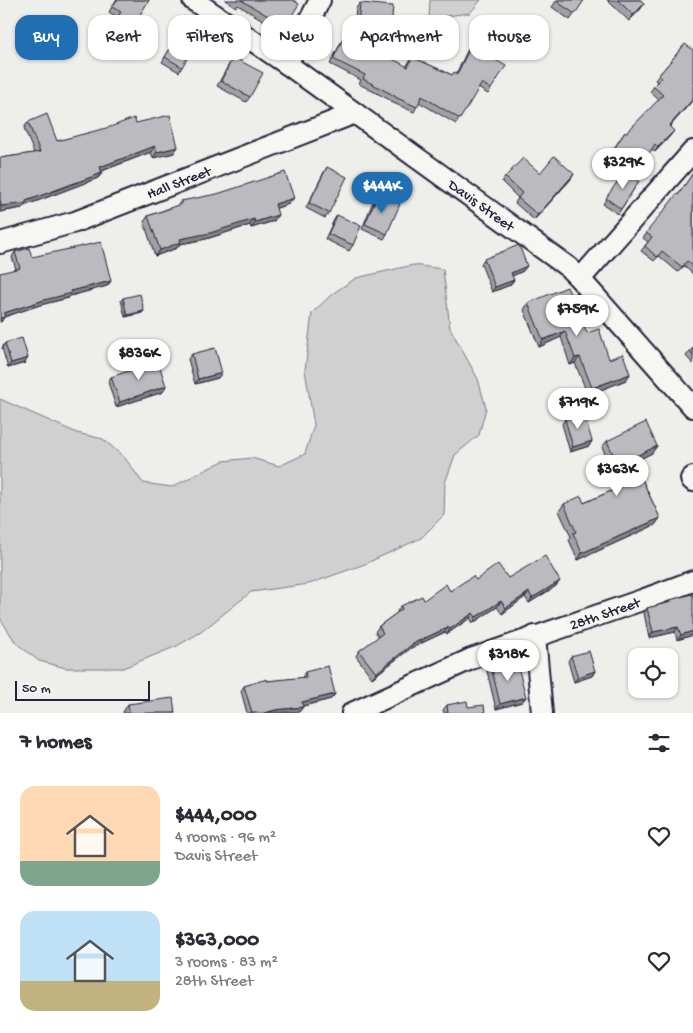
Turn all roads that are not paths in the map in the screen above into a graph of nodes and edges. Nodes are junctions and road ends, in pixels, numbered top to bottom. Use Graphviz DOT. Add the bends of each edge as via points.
graph roads {
  1 [pos="193,0"];
  2 [pos="320,0"];
  3 [pos="287,64"];
  4 [pos="355,113"];
  5 [pos="693,151"];
  6 [pos="0,244"];
  7 [pos="580,279"];
  8 [pos="693,407"];
  9 [pos="693,581"];
  10 [pos="535,636"];
  11 [pos="352,713"];
  12 [pos="542,713"];
  1 -- 3 [label="street, Davis Street"];
  2 -- 3 [label="street"];
  3 -- 4 [label="street, Davis Street"];
  4 -- 6 [label="street, Hall Street" via="75,222"];
  4 -- 7 [label="street, Davis Street" via="552,255"];
  5 -- 7 [label="street"];
  7 -- 8 [label="street, Davis Street"];
  9 -- 10 [label="street, 28th Street"];
  10 -- 11 [label="street, 28th Street" via="471,659"];
  10 -- 12 [label="street"];
}
